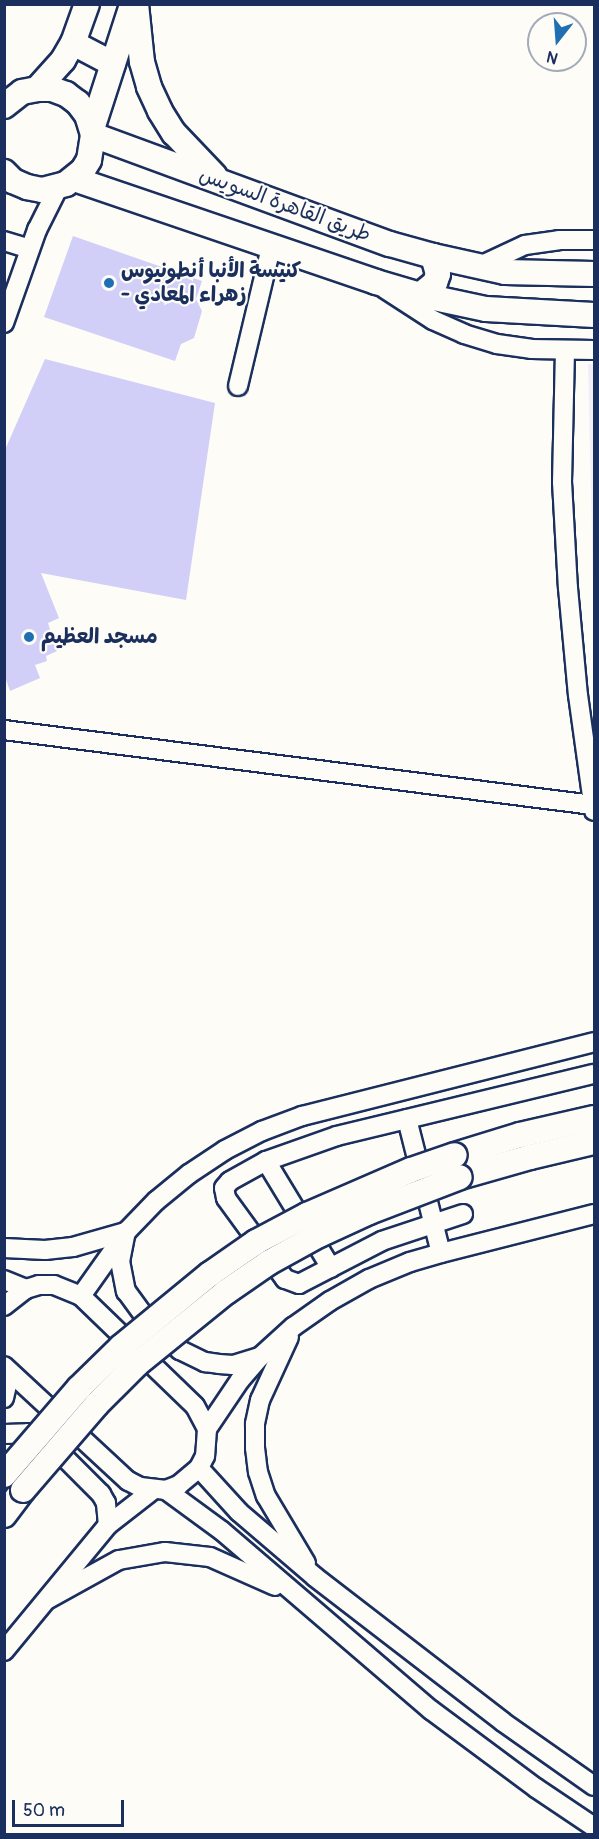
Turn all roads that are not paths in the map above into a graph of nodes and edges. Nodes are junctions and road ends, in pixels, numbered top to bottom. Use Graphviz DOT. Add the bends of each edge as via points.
graph roads {
  1 [pos="87,4"];
  2 [pos="134,4"];
  3 [pos="73,43"];
  4 [pos="113,64"];
  5 [pos="37,89"];
  6 [pos="6,102"];
  7 [pos="93,132"];
  8 [pos="4,172"];
  9 [pos="221,181"];
  10 [pos="66,183"];
  11 [pos="594,240"];
  12 [pos="4,241"];
  13 [pos="271,247"];
  14 [pos="30,249"];
  15 [pos="433,256"];
  16 [pos="478,267"];
  17 [pos="594,274"];
  18 [pos="376,282"];
  19 [pos="420,295"];
  20 [pos="465,306"];
  21 [pos="594,315"];
  22 [pos="4,322"];
  23 [pos="565,350"];
  24 [pos="594,350"];
  25 [pos="238,386"];
  26 [pos="4,730"];
  27 [pos="594,808"];
  28 [pos="594,1042"];
  29 [pos="594,1074"];
  30 [pos="466,1076"];
  31 [pos="442,1111"];
  32 [pos="594,1118"];
  33 [pos="407,1119"];
  34 [pos="594,1142"];
  35 [pos="213,1158"];
  36 [pos="266,1161"];
  37 [pos="457,1166"];
  38 [pos="246,1171"];
  39 [pos="463,1214"];
  40 [pos="594,1214"];
  41 [pos="433,1223"];
  42 [pos="127,1231"];
  43 [pos="4,1248"];
  44 [pos="441,1253"];
  45 [pos="331,1268"];
  46 [pos="4,1280"];
  47 [pos="26,1289"];
  48 [pos="81,1296"];
  49 [pos="4,1306"];
  50 [pos="293,1327"];
  51 [pos="260,1357"];
  52 [pos="7,1369"];
  53 [pos="4,1398"];
  54 [pos="207,1430"];
  55 [pos="4,1434"];
  56 [pos="199,1468"];
  57 [pos="14,1482"];
  58 [pos="159,1490"];
  59 [pos="4,1515"];
  60 [pos="108,1525"];
  61 [pos="315,1577"];
  62 [pos="298,1597"];
  63 [pos="48,1599"];
  64 [pos="4,1651"];
  65 [pos="594,1786"];
  66 [pos="594,1827"];
  1 -- 3 [label="main road"];
  2 -- 4 [label="main road"];
  2 -- 9 [label="main road" via="142,62 160,111 180,140"];
  3 -- 4 [label="main road"];
  3 -- 5 [label="main road"];
  4 -- 7 [label="main road"];
  5 -- 6 [label="main road" via="22,92"];
  5 -- 7 [label="main road" via="52,89 72,99 87,115"];
  7 -- 9 [label="main road, طريق القاهرة السويس"];
  7 -- 10 [label="main road" via="89,160"];
  8 -- 10 [label="main road, طريق القاهرة السويس" via="13,181 42,190"];
  9 -- 15 [label="main road, طريق القاهرة السويس" via="390,244"];
  10 -- 13 [label="main road, طريق القاهرة السويس"];
  10 -- 14 [label="street"];
  11 -- 16 [label="street" via="525,245"];
  12 -- 14 [label="street"];
  13 -- 18 [label="main road, طريق القاهرة السويس"];
  13 -- 25 [label="street"];
  14 -- 22 [label="street"];
  15 -- 16 [label="main road, طريق القاهرة السويس"];
  15 -- 19 [label="main road" via="438,274 435,283"];
  16 -- 17 [label="main road, طريق القاهرة السويس" via="529,274"];
  16 -- 20 [label="main road" via="465,285"];
  18 -- 19 [label="main road, طريق القاهرة السويس"];
  18 -- 23 [label="street, طريق القاهرة السويس" via="433,320 464,334 497,344"];
  19 -- 20 [label="main road, طريق القاهرة السويس"];
  20 -- 21 [label="main road, طريق القاهرة السويس" via="524,314"];
  23 -- 24 [label="street, طريق القاهرة السويس"];
  23 -- 27 [label="street" via="562,483 568,588"];
  26 -- 27 [label="street"];
  28 -- 30 [label="street"];
  29 -- 31 [label="street"];
  30 -- 31 [label="street"];
  30 -- 35 [label="street" via="302,1116 262,1131"];
  31 -- 33 [label="street"];
  32 -- 37 [label="main road" via="520,1135"];
  33 -- 36 [label="street" via="337,1136"];
  33 -- 41 [label="street"];
  34 -- 37 [label="main road" via="530,1157"];
  35 -- 38 [label="street"];
  35 -- 42 [label="street" via="156,1201"];
  36 -- 38 [label="street"];
  36 -- 45 [label="street"];
  37 -- 57 [label="main road, bridge" via="411,1170 307,1215 256,1242 210,1274 129,1340 79,1388"];
  38 -- 45 [label="street" via="226,1184 226,1198 285,1279 306,1283"];
  39 -- 41 [label="street"];
  40 -- 44 [label="street"];
  41 -- 44 [label="street"];
  41 -- 45 [label="street" via="382,1241"];
  42 -- 43 [label="street" via="73,1247"];
  42 -- 48 [label="street"];
  42 -- 51 [label="street" via="120,1261 126,1291 139,1310 173,1343 192,1357 219,1364 233,1365"];
  44 -- 50 [label="street" via="369,1279"];
  46 -- 47 [label="street"];
  47 -- 48 [label="street" via="54,1285"];
  47 -- 49 [label="street"];
  48 -- 54 [label="street" via="195,1406"];
  50 -- 51 [label="street"];
  50 -- 61 [label="street" via="260,1400 255,1448 266,1496"];
  51 -- 54 [label="street"];
  52 -- 53 [label="street"];
  52 -- 58 [label="street" via="128,1480"];
  54 -- 56 [label="street"];
  55 -- 60 [label="street" via="28,1433 53,1446 101,1494"];
  56 -- 58 [label="street" via="179,1485"];
  56 -- 61 [label="street" via="239,1512"];
  57 -- 59 [label="main road"];
  58 -- 60 [label="street"];
  58 -- 62 [label="street" via="204,1516"];
  60 -- 63 [label="street"];
  61 -- 65 [label="street" via="503,1722"];
  62 -- 63 [label="street" via="210,1557 165,1552 119,1560"];
  62 -- 66 [label="street" via="431,1710"];
  63 -- 64 [label="street"];
}
